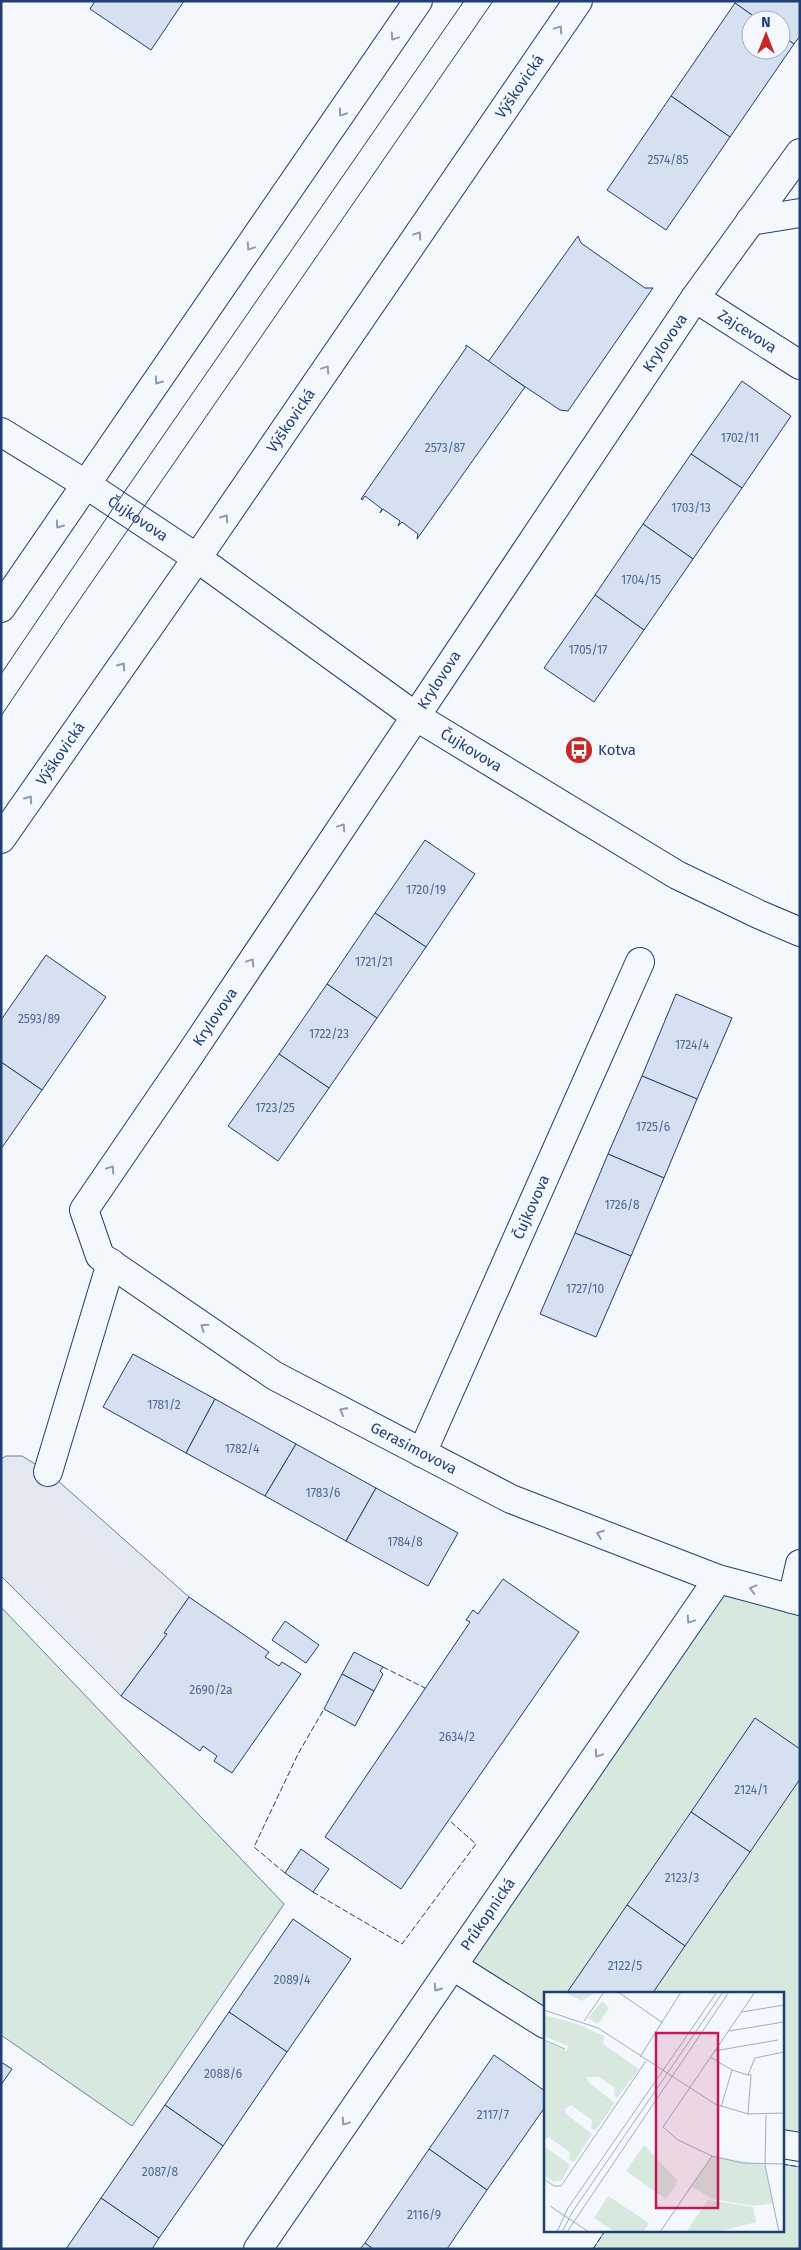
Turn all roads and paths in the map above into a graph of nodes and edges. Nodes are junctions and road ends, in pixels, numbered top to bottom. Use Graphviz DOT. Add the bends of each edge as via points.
graph roads {
  1 [pos="418,1"];
  2 [pos="578,1"];
  3 [pos="800,153"];
  4 [pos="800,214"];
  5 [pos="750,221"];
  6 [pos="695,298"];
  7 [pos="800,365"];
  8 [pos="1,432"];
  9 [pos="87,485"];
  10 [pos="197,558"];
  11 [pos="1,608"];
  12 [pos="415,716"];
  13 [pos="1,839"];
  14 [pos="800,932"];
  15 [pos="640,962"];
  16 [pos="84,1210"];
  17 [pos="111,1263"];
  18 [pos="422,1453"];
  19 [pos="48,1472"];
  20 [pos="800,1564"];
  21 [pos="718,1579"];
  22 [pos="796,1600"];
  23 [pos="453,1966"];
  24 [pos="544,2023"];
  25 [pos="784,2144"];
  26 [pos="800,2147"];
  27 [pos="258,2249"];
  1 -- 9 [label="street, one-way"];
  10 -- 2 [label="street, Výškovická, one-way"];
  3 -- 5 [label="street, Krylovova"];
  4 -- 5 [label="street"];
  5 -- 6 [label="street, Krylovova"];
  6 -- 7 [label="street, Zajcevova"];
  6 -- 12 [label="street, Krylovova"];
  8 -- 9 [label="street, Čujkovova"];
  9 -- 10 [label="street, Čujkovova"];
  9 -- 11 [label="street, one-way"];
  10 -- 12 [label="street, Čujkovova"];
  13 -- 10 [label="street, Výškovická, one-way"];
  12 -- 14 [label="street, Čujkovova" via="677,875"];
  16 -- 12 [label="street, Krylovova, one-way"];
  15 -- 18 [label="street, Čujkovova"];
  16 -- 17 [label="street, Gerasimovova" via="100,1256"];
  18 -- 17 [label="street, Gerasimovova, one-way" via="275,1376"];
  17 -- 19 [label="street"];
  21 -- 18 [label="street, Gerasimovova, one-way" via="511,1499"];
  20 -- 22 [label="street"];
  22 -- 21 [label="street, Gerasimovova, one-way"];
  21 -- 23 [label="street, Průkopnická, one-way"];
  23 -- 24 [label="street"];
  23 -- 27 [label="street, Průkopnická, one-way"];
  25 -- 26 [label="street"];
}
